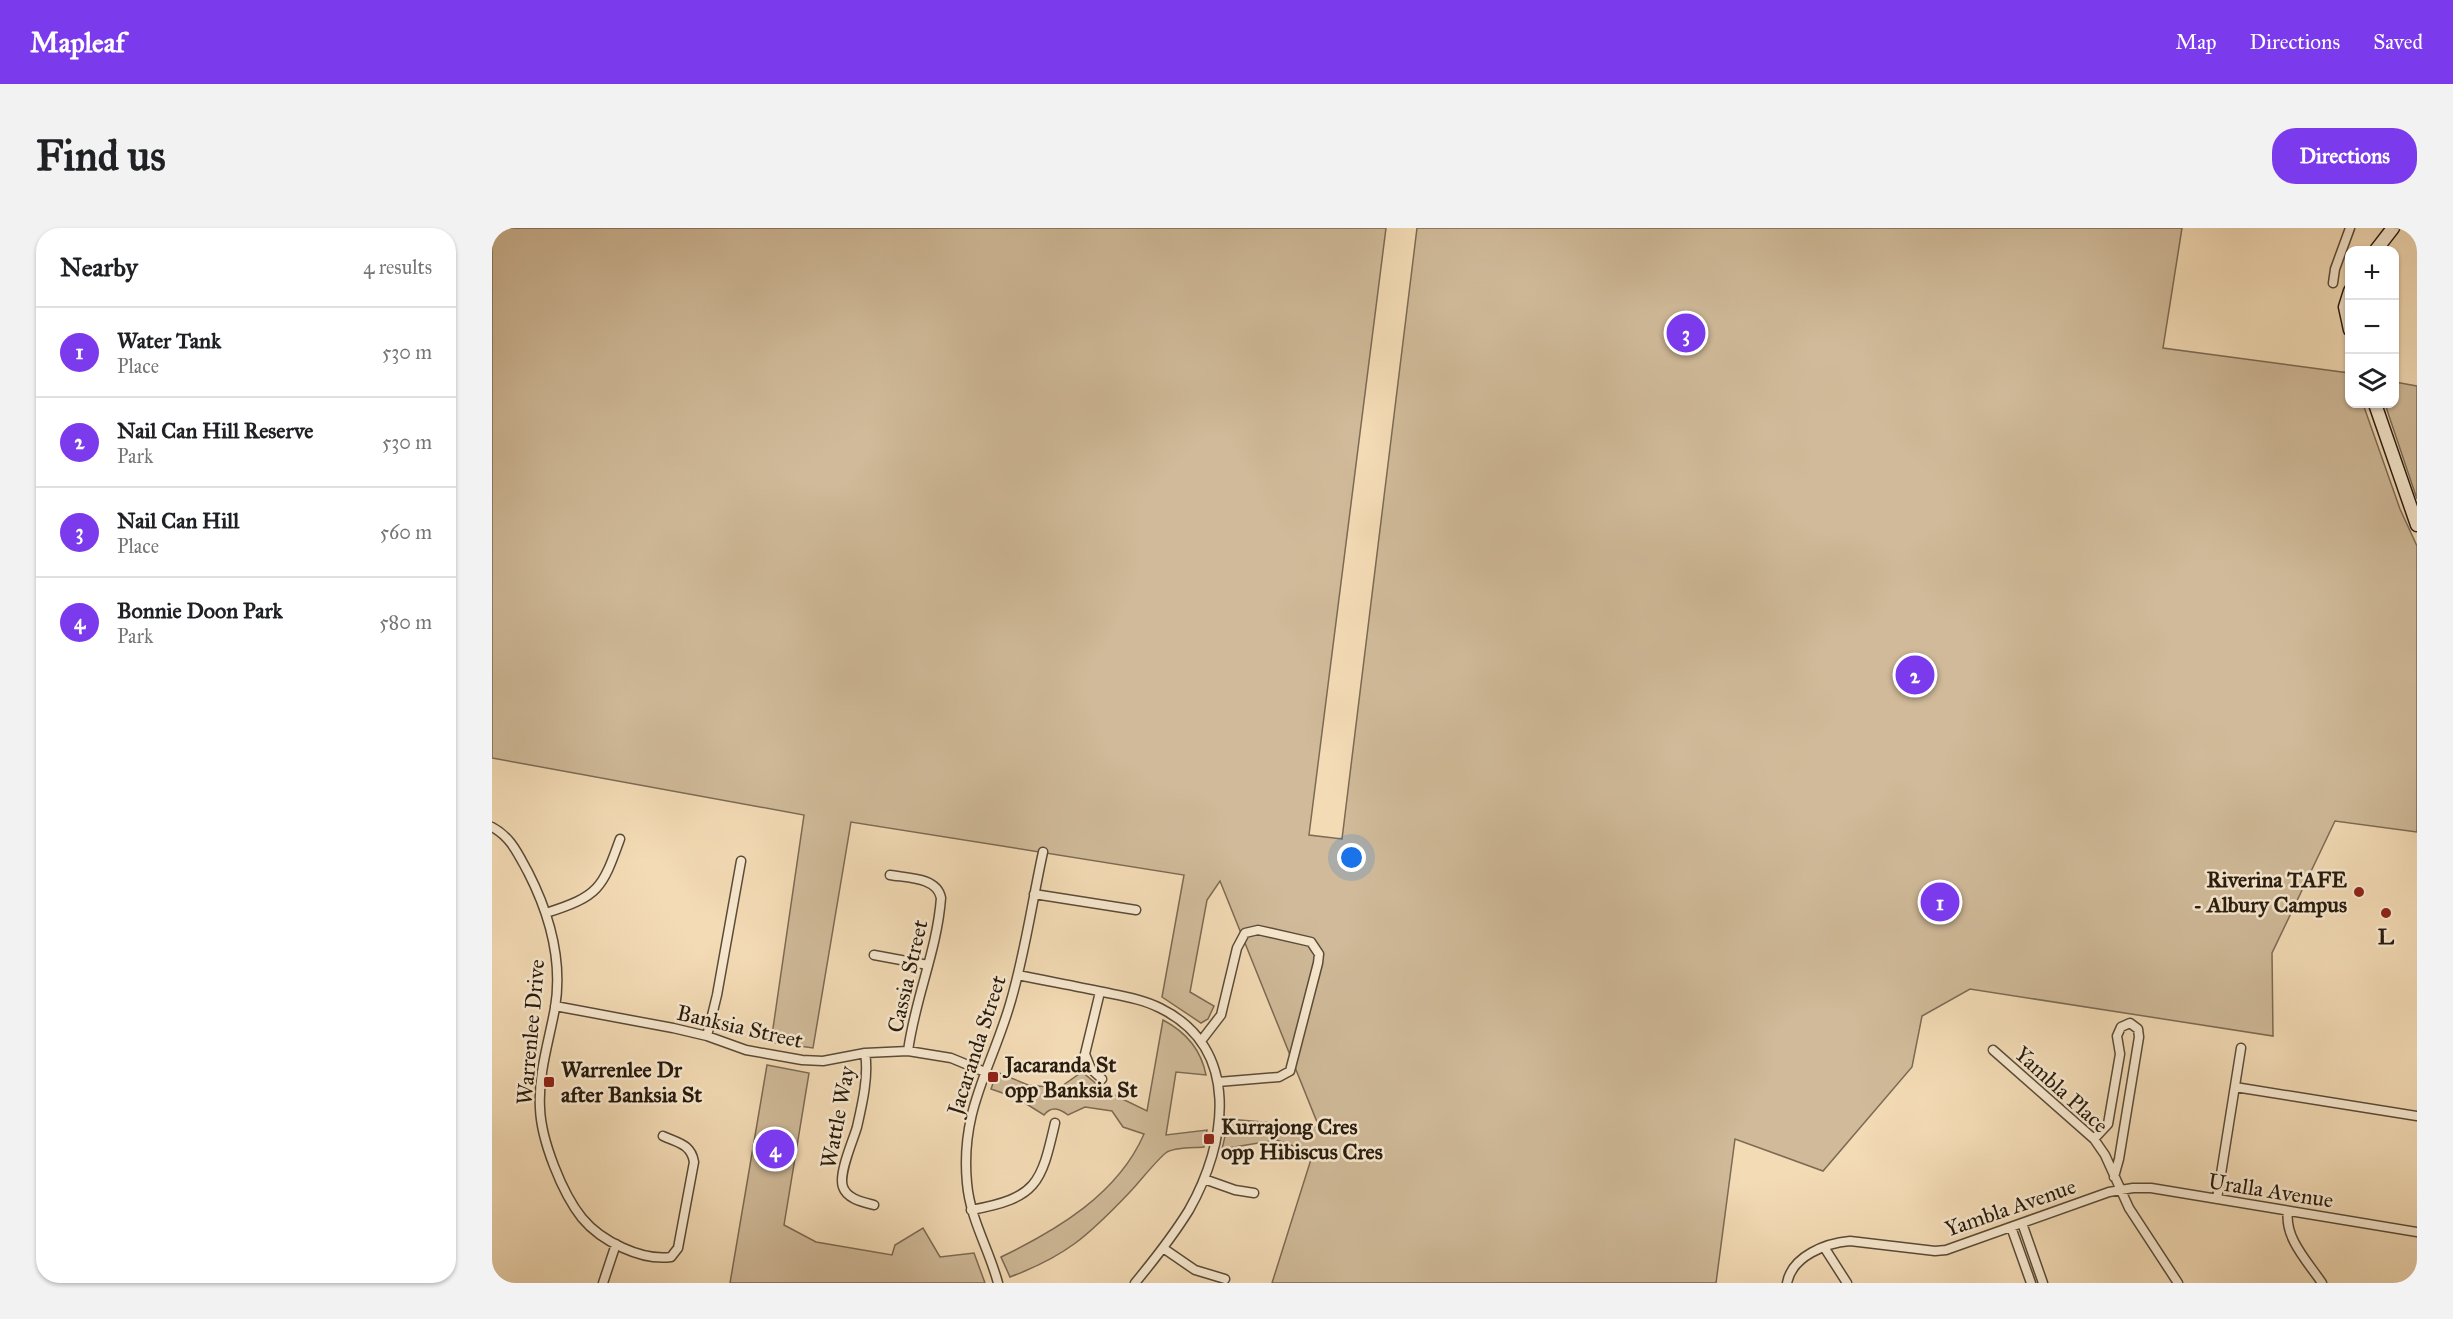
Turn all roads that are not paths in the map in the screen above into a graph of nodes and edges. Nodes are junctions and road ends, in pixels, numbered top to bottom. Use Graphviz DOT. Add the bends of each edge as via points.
graph roads {
  1 [pos="2350,228"];
  2 [pos="2393,228"];
  3 [pos="2379,246"];
  4 [pos="2333,283"];
  5 [pos="2376,408"];
  6 [pos="2417,525"];
  7 [pos="492,826"];
  8 [pos="620,839"];
  9 [pos="1043,852"];
  10 [pos="741,861"];
  11 [pos="890,875"];
  12 [pos="1034,894"];
  13 [pos="1136,910"];
  14 [pos="546,913"];
  15 [pos="874,954"];
  16 [pos="928,965"];
  17 [pos="1018,975"];
  18 [pos="1100,992"];
  19 [pos="555,1006"];
  20 [pos="706,1036"];
  21 [pos="1201,1041"];
  22 [pos="2241,1048"];
  23 [pos="1993,1050"];
  24 [pos="908,1051"];
  25 [pos="865,1053"];
  26 [pos="985,1072"];
  27 [pos="1102,1079"];
  28 [pos="1218,1082"];
  29 [pos="2235,1087"];
  30 [pos="2417,1116"];
  31 [pos="1055,1122"];
  32 [pos="663,1136"];
  33 [pos="2094,1139"];
  34 [pos="2114,1177"];
  35 [pos="1204,1179"];
  36 [pos="2119,1189"];
  37 [pos="1254,1194"];
  38 [pos="2217,1199"];
  39 [pos="874,1205"];
  40 [pos="971,1210"];
  41 [pos="2288,1211"];
  42 [pos="2022,1223"];
  43 [pos="2011,1227"];
  44 [pos="2417,1232"];
  45 [pos="616,1244"];
  46 [pos="1824,1247"];
  47 [pos="1163,1248"];
  48 [pos="1225,1279"];
  49 [pos="603,1283"];
  50 [pos="998,1283"];
  51 [pos="1135,1283"];
  52 [pos="1787,1283"];
  53 [pos="1847,1283"];
  54 [pos="2031,1283"];
  55 [pos="2043,1283"];
  56 [pos="2178,1283"];
  57 [pos="2322,1283"];
  1 -- 4 [label="street"];
  2 -- 3 [label="street"];
  5 -- 6 [label="street"];
  7 -- 14 [label="street, Warrenlee Drive" via="512,843"];
  8 -- 14 [label="street" via="607,876 598,889 569,906"];
  9 -- 12 [label="street, Jacaranda Street"];
  10 -- 20 [label="street"];
  11 -- 16 [label="street, Cassia Street" via="930,882 940,892 937,934"];
  12 -- 13 [label="street"];
  12 -- 17 [label="street, Jacaranda Street"];
  14 -- 19 [label="street, Warrenlee Drive" via="557,959"];
  15 -- 16 [label="street"];
  16 -- 24 [label="street, Cassia Street"];
  17 -- 18 [label="street"];
  17 -- 26 [label="street, Jacaranda Street"];
  18 -- 21 [label="street" via="1160,1007"];
  18 -- 27 [label="street" via="1085,1054 1091,1070"];
  19 -- 20 [label="street, Banksia Street"];
  19 -- 45 [label="street, Warrenlee Drive" via="540,1087 541,1122 577,1211 591,1227"];
  20 -- 25 [label="street, Banksia Street" via="746,1050 802,1060 823,1062"];
  21 -- 28 [label="street" via="1212,1059"];
  21 -- 28 [label="street" via="1221,1014 1237,948 1245,933 1258,930 1311,942 1317,949 1318,963 1290,1071 1279,1077"];
  22 -- 29 [label="street"];
  23 -- 33 [label="street, Yambla Place"];
  24 -- 25 [label="street, Banksia Street"];
  24 -- 26 [label="street, Banksia Street" via="951,1058"];
  25 -- 39 [label="street, Wattle Way" via="862,1100 842,1176 843,1187 850,1195"];
  26 -- 40 [label="street, Jacaranda Street" via="968,1129"];
  28 -- 35 [label="street" via="1218,1125"];
  29 -- 30 [label="street"];
  29 -- 38 [label="street"];
  31 -- 40 [label="street" via="1045,1166 1037,1181 1012,1200"];
  32 -- 45 [label="street, Warrenlee Drive" via="688,1147 694,1162 675,1254 654,1257"];
  33 -- 34 [label="street, Yambla Place"];
  33 -- 34 [label="street" via="2108,1124 2120,1054 2117,1036 2121,1027 2130,1023 2138,1029 2139,1037"];
  34 -- 36 [label="street, Yambla Place"];
  35 -- 37 [label="street"];
  35 -- 47 [label="street"];
  36 -- 38 [label="street, Uralla Avenue" via="2142,1187"];
  36 -- 42 [label="street, Yambla Avenue"];
  36 -- 56 [label="street, Yambla Place"];
  38 -- 41 [label="street, Uralla Avenue"];
  40 -- 50 [label="street, Jacaranda Street"];
  41 -- 44 [label="street, Uralla Avenue"];
  41 -- 57 [label="street" via="2293,1239"];
  42 -- 43 [label="street, Yambla Avenue"];
  42 -- 55 [label="street"];
  43 -- 46 [label="street, Yambla Avenue" via="1940,1251 1850,1241"];
  43 -- 54 [label="street"];
  45 -- 49 [label="street"];
  46 -- 52 [label="street, Yambla Avenue" via="1798,1263"];
  46 -- 53 [label="street"];
  47 -- 48 [label="street" via="1195,1270"];
  47 -- 51 [label="street"];
}
